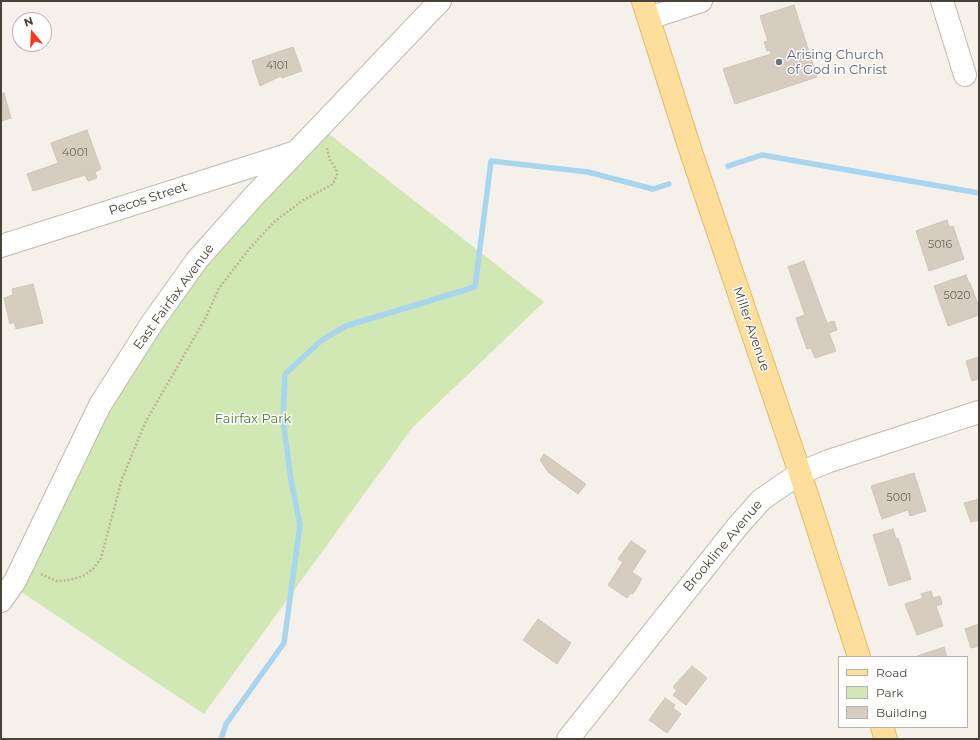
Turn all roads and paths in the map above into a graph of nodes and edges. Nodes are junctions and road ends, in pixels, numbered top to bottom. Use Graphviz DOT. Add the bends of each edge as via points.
graph roads {
  1 [pos="440,1"];
  2 [pos="701,1"];
  3 [pos="942,1"];
  4 [pos="646,10"];
  5 [pos="965,75"];
  6 [pos="326,144"];
  7 [pos="296,152"];
  8 [pos="1,246"];
  9 [pos="979,412"];
  10 [pos="800,473"];
  11 [pos="23,564"];
  12 [pos="1,601"];
  13 [pos="859,656"];
  14 [pos="882,728"];
  15 [pos="568,739"];
  16 [pos="886,739"];
  1 -- 7 [label="street, East Fairfax Avenue"];
  2 -- 4 [label="street"];
  3 -- 5 [label="street"];
  4 -- 10 [label="main road, Miller Avenue" via="692,155"];
  6 -- 11 [label="path" via="330,160 336,169 336,180 329,188 302,201 274,222 219,288 206,317 145,423 122,479 101,558 93,569 83,576 70,580 57,581 45,577"];
  7 -- 8 [label="street, Pecos Street"];
  7 -- 11 [label="street, East Fairfax Avenue" via="197,260 152,323 100,405"];
  9 -- 10 [label="street, Brookline Avenue" via="829,461"];
  10 -- 13 [label="main road, Miller Avenue"];
  10 -- 15 [label="street, Brookline Avenue" via="761,500 737,527"];
  11 -- 12 [label="street, East Fairfax Avenue"];
  14 -- 16 [label="main road"];
}
